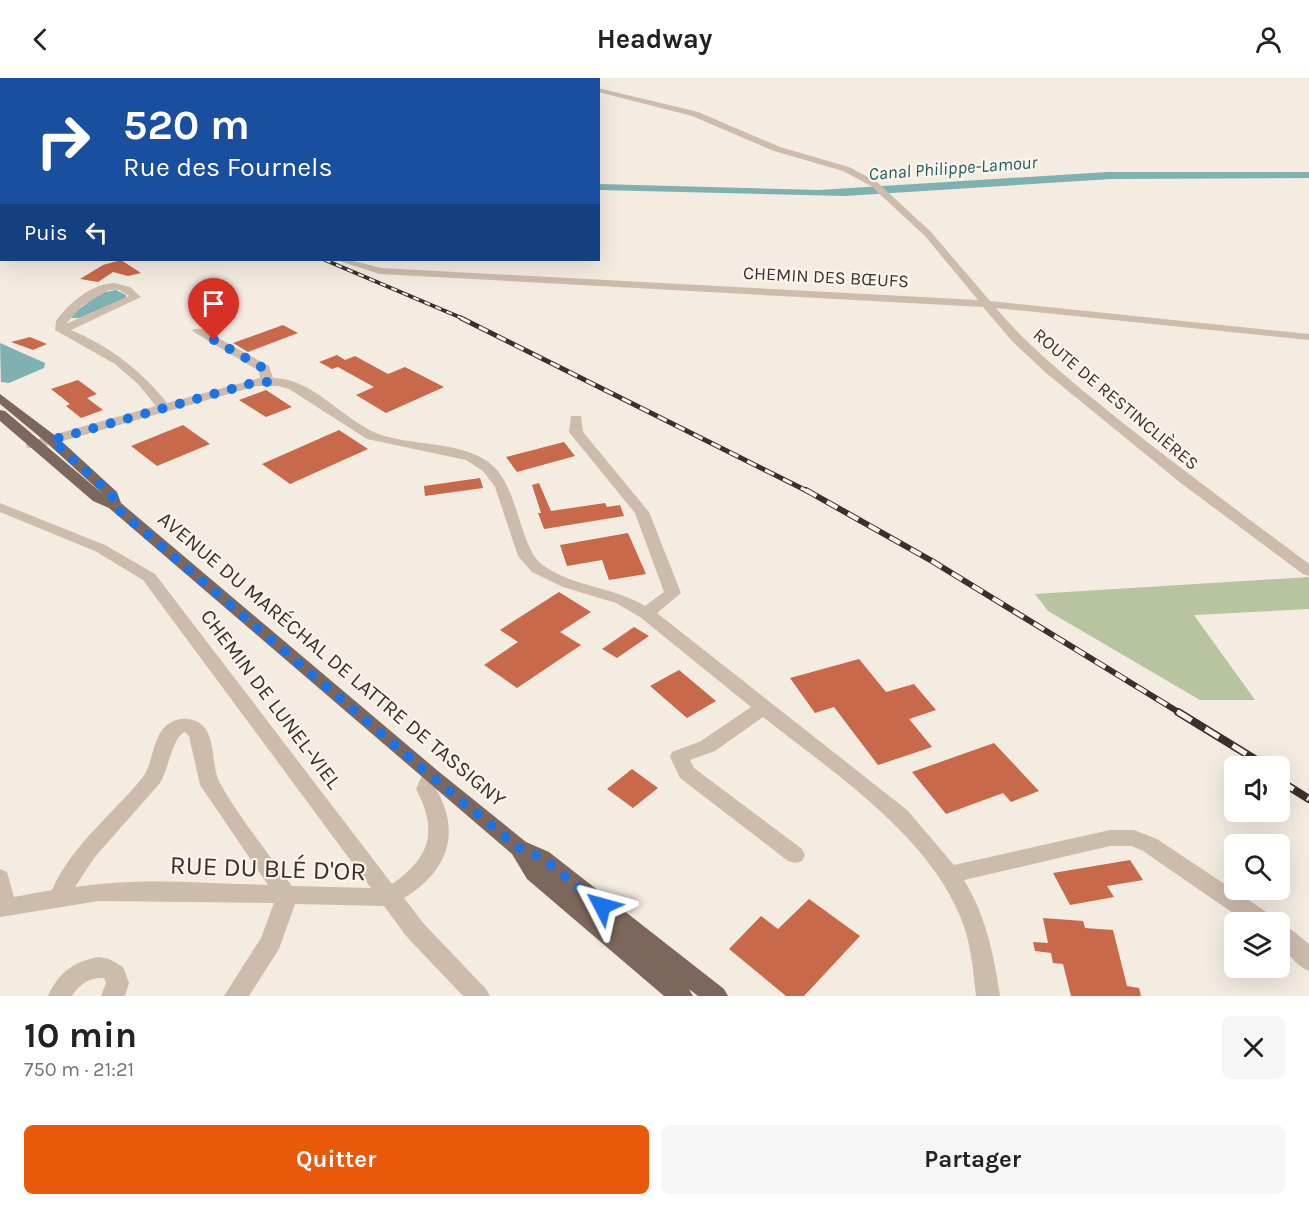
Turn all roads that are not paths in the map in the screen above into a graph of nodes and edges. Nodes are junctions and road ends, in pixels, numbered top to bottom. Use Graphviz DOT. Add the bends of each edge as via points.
graph roads {
  1 [pos="600,90"];
  2 [pos="344,261"];
  3 [pos="988,305"];
  4 [pos="66,328"];
  5 [pos="198,331"];
  6 [pos="1309,337"];
  7 [pos="267,382"];
  8 [pos="0,398"];
  9 [pos="165,409"];
  10 [pos="0,414"];
  11 [pos="576,418"];
  12 [pos="52,440"];
  13 [pos="33,445"];
  14 [pos="114,506"];
  15 [pos="0,507"];
  16 [pos="1309,571"];
  17 [pos="646,613"];
  18 [pos="764,707"];
  19 [pos="431,776"];
  20 [pos="519,848"];
  21 [pos="795,855"];
  22 [pos="950,875"];
  23 [pos="0,878"];
  24 [pos="391,895"];
  25 [pos="287,896"];
  26 [pos="60,898"];
  27 [pos="3,907"];
  28 [pos="1248,912"];
  29 [pos="1290,941"];
  30 [pos="1309,962"];
  31 [pos="60,996"];
  32 [pos="113,996"];
  33 [pos="236,996"];
  34 [pos="478,996"];
  35 [pos="681,996"];
  36 [pos="716,996"];
  37 [pos="988,996"];
  1 -- 3 [label="street, ROUTE DE RESTINCLIÈRES" via="695,114 777,148 846,169 876,186 928,234"];
  2 -- 3 [label="street, CHEMIN DES BŒUFS" via="371,270 400,273"];
  3 -- 6 [label="street, CHEMIN DES BŒUFS"];
  3 -- 16 [label="street, ROUTE DE RESTINCLIÈRES" via="1017,340 1050,370 1187,481"];
  4 -- 4 [label="street" via="86,319 136,297 122,287 105,287 63,315 60,325"];
  4 -- 9 [label="street" via="61,330 118,357 145,382"];
  5 -- 7 [label="street" via="265,369"];
  7 -- 9 [label="street"];
  7 -- 17 [label="street" via="293,386 372,436 470,457 488,468 502,486 526,556 538,569 569,585 622,599"];
  8 -- 12 [label="main road, AVENUE DU MARÉCHAL DE LATTRE DE TASSIGNY"];
  9 -- 12 [label="street"];
  10 -- 13 [label="main road, AVENUE DU MARÉCHAL DE LATTRE DE TASSIGNY"];
  11 -- 17 [label="street" via="576,432 642,513 672,593"];
  12 -- 13 [label="street"];
  12 -- 14 [label="main road, AVENUE DU MARÉCHAL DE LATTRE DE TASSIGNY" via="112,495"];
  13 -- 14 [label="main road, AVENUE DU MARÉCHAL DE LATTRE DE TASSIGNY" via="98,498"];
  14 -- 19 [label="main road, AVENUE DU MARÉCHAL DE LATTRE DE TASSIGNY"];
  15 -- 24 [label="street, CHEMIN DE LUNEL-VIEL" via="100,548 149,576"];
  17 -- 18 [label="street"];
  18 -- 21 [label="street" via="708,746 679,757 687,773"];
  18 -- 22 [label="street" via="900,816 927,843"];
  19 -- 20 [label="main road, AVENUE DU MARÉCHAL DE LATTRE DE TASSIGNY"];
  19 -- 24 [label="street, RUE DU BLÉ D'OR" via="426,789 440,818 439,843 412,881"];
  20 -- 35 [label="main road, AVENUE DU MARÉCHAL DE LATTRE DE TASSIGNY" via="534,873"];
  20 -- 36 [label="main road, AVENUE DU MARÉCHAL DE LATTRE DE TASSIGNY" via="542,858"];
  22 -- 28 [label="street" via="1110,838 1134,838"];
  22 -- 37 [label="street" via="969,905 985,960"];
  23 -- 27 [label="street"];
  24 -- 25 [label="street, RUE DU BLÉ D'OR"];
  24 -- 34 [label="street, CHEMIN DE LUNEL-VIEL" via="415,930"];
  25 -- 26 [label="street, RUE DU BLÉ D'OR" via="157,891 99,892"];
  25 -- 26 [label="street" via="210,785 198,733 183,724 166,740 156,773 68,876"];
  25 -- 33 [label="street" via="272,942"];
  26 -- 27 [label="street, RUE DU BLÉ D'OR"];
  29 -- 30 [label="street"];
  31 -- 32 [label="street" via="75,975 95,967 112,970 117,976"];
}
